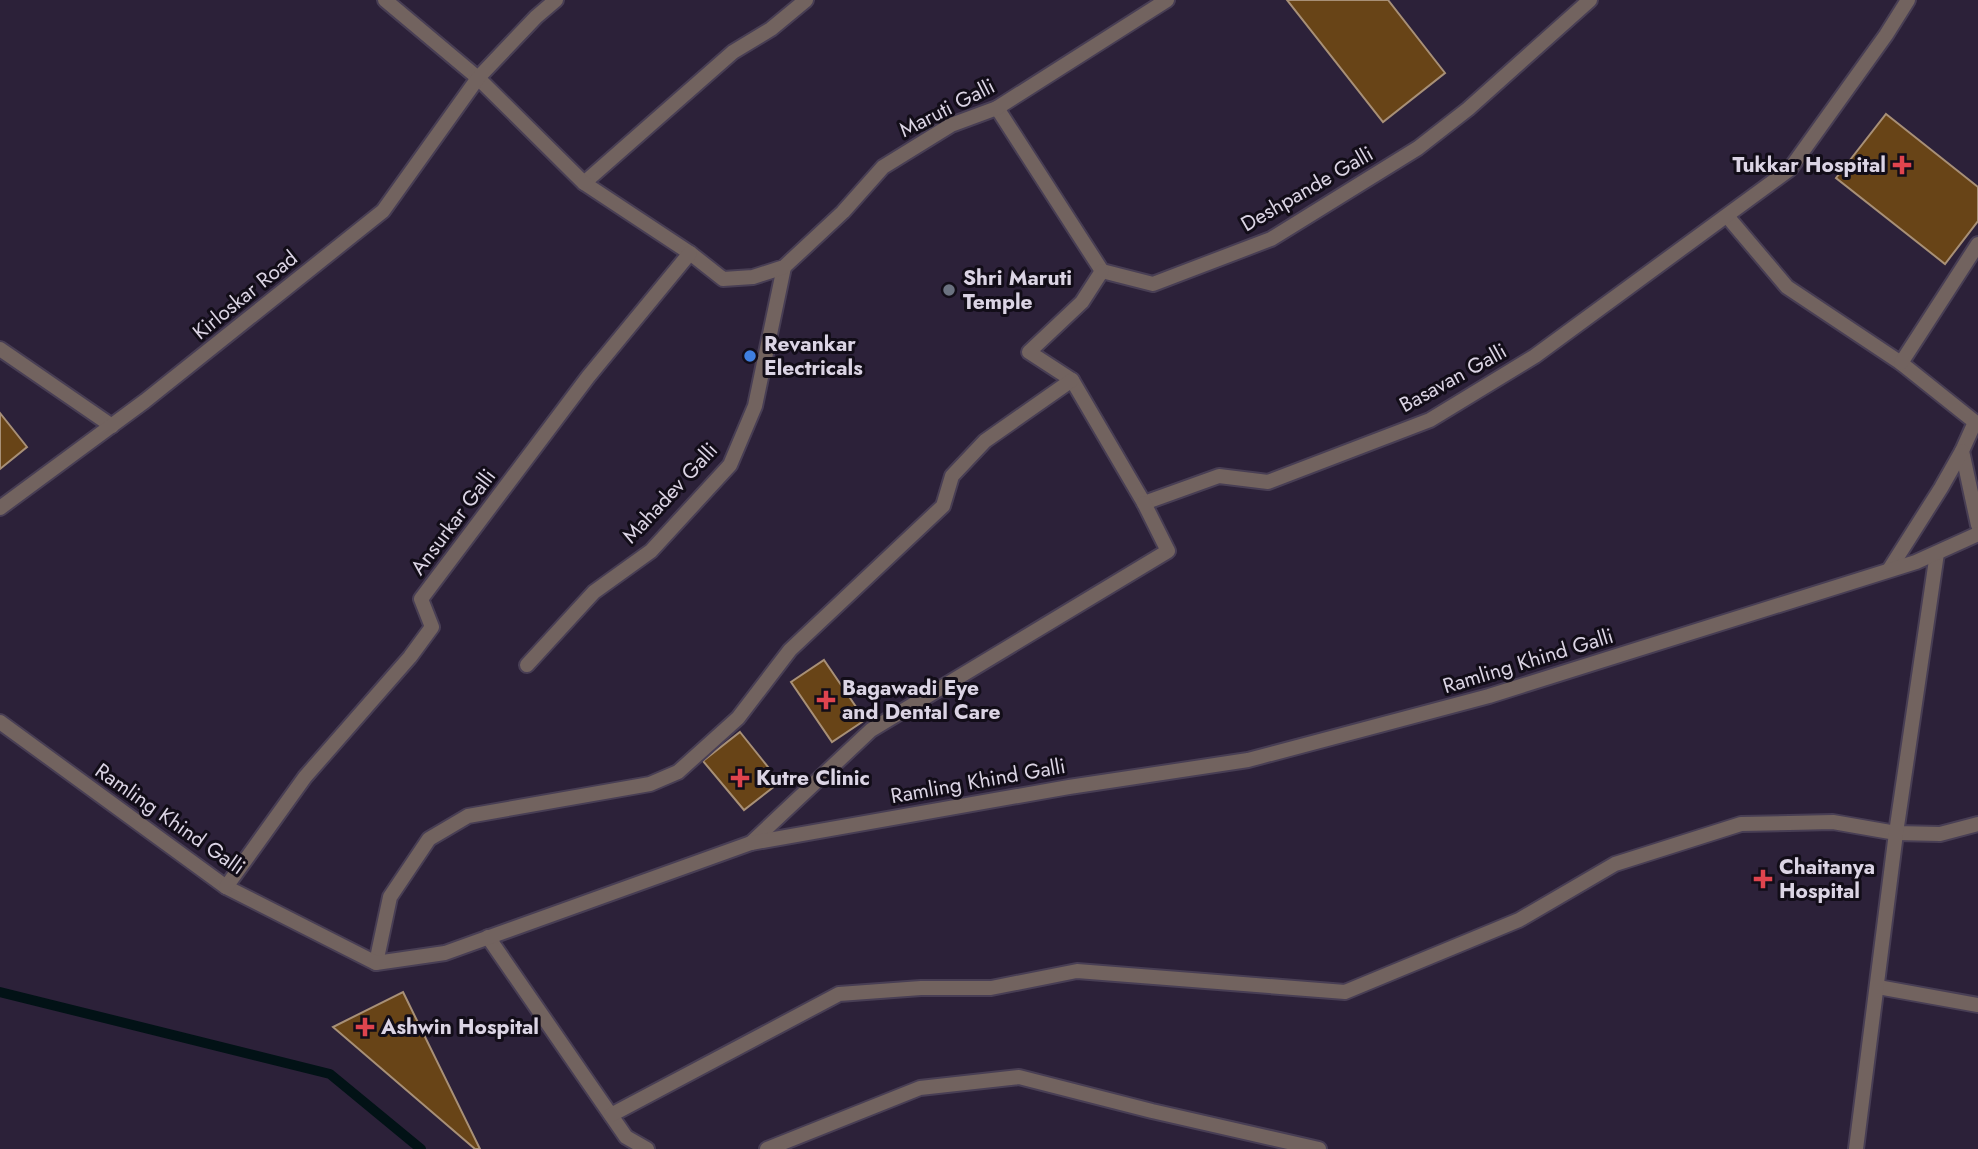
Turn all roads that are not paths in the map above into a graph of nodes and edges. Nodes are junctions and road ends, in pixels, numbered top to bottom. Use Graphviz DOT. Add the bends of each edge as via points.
graph roads {
  1 [pos="385,0"];
  2 [pos="556,0"];
  3 [pos="806,0"];
  4 [pos="1167,0"];
  5 [pos="1590,0"];
  6 [pos="1908,0"];
  7 [pos="478,78"];
  8 [pos="997,108"];
  9 [pos="584,183"];
  10 [pos="1727,216"];
  11 [pos="1978,244"];
  12 [pos="690,253"];
  13 [pos="784,267"];
  14 [pos="1102,271"];
  15 [pos="0,349"];
  16 [pos="1901,363"];
  17 [pos="1072,380"];
  18 [pos="1977,422"];
  19 [pos="112,426"];
  20 [pos="1962,451"];
  21 [pos="1144,503"];
  22 [pos="0,508"];
  23 [pos="1978,525"];
  24 [pos="1978,534"];
  25 [pos="1937,553"];
  26 [pos="1889,570"];
  27 [pos="527,665"];
  28 [pos="0,722"];
  29 [pos="1978,824"];
  30 [pos="1896,833"];
  31 [pos="751,843"];
  32 [pos="226,887"];
  33 [pos="488,937"];
  34 [pos="376,963"];
  35 [pos="1878,987"];
  36 [pos="1978,1004"];
  37 [pos="611,1115"];
  38 [pos="647,1149"];
  39 [pos="767,1149"];
  40 [pos="1319,1149"];
  41 [pos="1856,1149"];
  1 -- 7 [label="street, Maruti Galli"];
  2 -- 7 [label="street, Kirloskar Road"];
  3 -- 9 [label="street" via="733,52"];
  4 -- 8 [label="street, Maruti Galli"];
  5 -- 14 [label="street, Deshpande Galli" via="1418,148 1270,239 1153,284"];
  6 -- 10 [label="street, Basavan Galli" via="1790,169"];
  7 -- 9 [label="street, Maruti Galli"];
  7 -- 19 [label="street, Kirloskar Road" via="383,211"];
  8 -- 13 [label="street, Maruti Galli" via="951,125 883,167"];
  8 -- 14 [label="street"];
  9 -- 12 [label="street, Maruti Galli"];
  10 -- 16 [label="street" via="1787,287"];
  10 -- 21 [label="street, Basavan Galli" via="1535,356 1430,420 1268,482 1219,476"];
  11 -- 16 [label="street"];
  12 -- 13 [label="street, Maruti Galli" via="723,279 753,277"];
  12 -- 32 [label="street, Ansurkar Galli" via="588,377 421,599 432,627 305,777"];
  13 -- 27 [label="street, Mahadev Galli" via="755,406 730,465 651,551 594,592"];
  14 -- 17 [label="street" via="1082,302 1029,352"];
  15 -- 19 [label="street"];
  16 -- 18 [label="street"];
  17 -- 21 [label="street"];
  17 -- 34 [label="street" via="985,441 952,476 943,506 790,650 738,719 678,772 650,784 468,816 429,839 390,897"];
  18 -- 20 [label="street"];
  19 -- 22 [label="street, Kirloskar Road"];
  20 -- 23 [label="street"];
  20 -- 26 [label="street"];
  21 -- 31 [label="street" via="1168,551 871,730"];
  24 -- 25 [label="street, Ramling Khind Galli"];
  25 -- 26 [label="street, Ramling Khind Galli"];
  25 -- 30 [label="street"];
  26 -- 31 [label="street, Ramling Khind Galli" via="1489,696 1248,760 1069,786"];
  28 -- 32 [label="street, Ramling Khind Galli"];
  29 -- 30 [label="street" via="1940,834"];
  30 -- 35 [label="street"];
  30 -- 37 [label="street" via="1833,822 1741,824 1615,864 1519,920 1345,992 1077,971 991,988 839,994"];
  31 -- 33 [label="street, Ramling Khind Galli"];
  32 -- 34 [label="street, Ramling Khind Galli"];
  33 -- 34 [label="street, Ramling Khind Galli" via="445,953"];
  33 -- 37 [label="street"];
  35 -- 36 [label="street"];
  35 -- 41 [label="street"];
  37 -- 38 [label="street" via="626,1137"];
  39 -- 40 [label="street" via="920,1087 1018,1077"];
}
